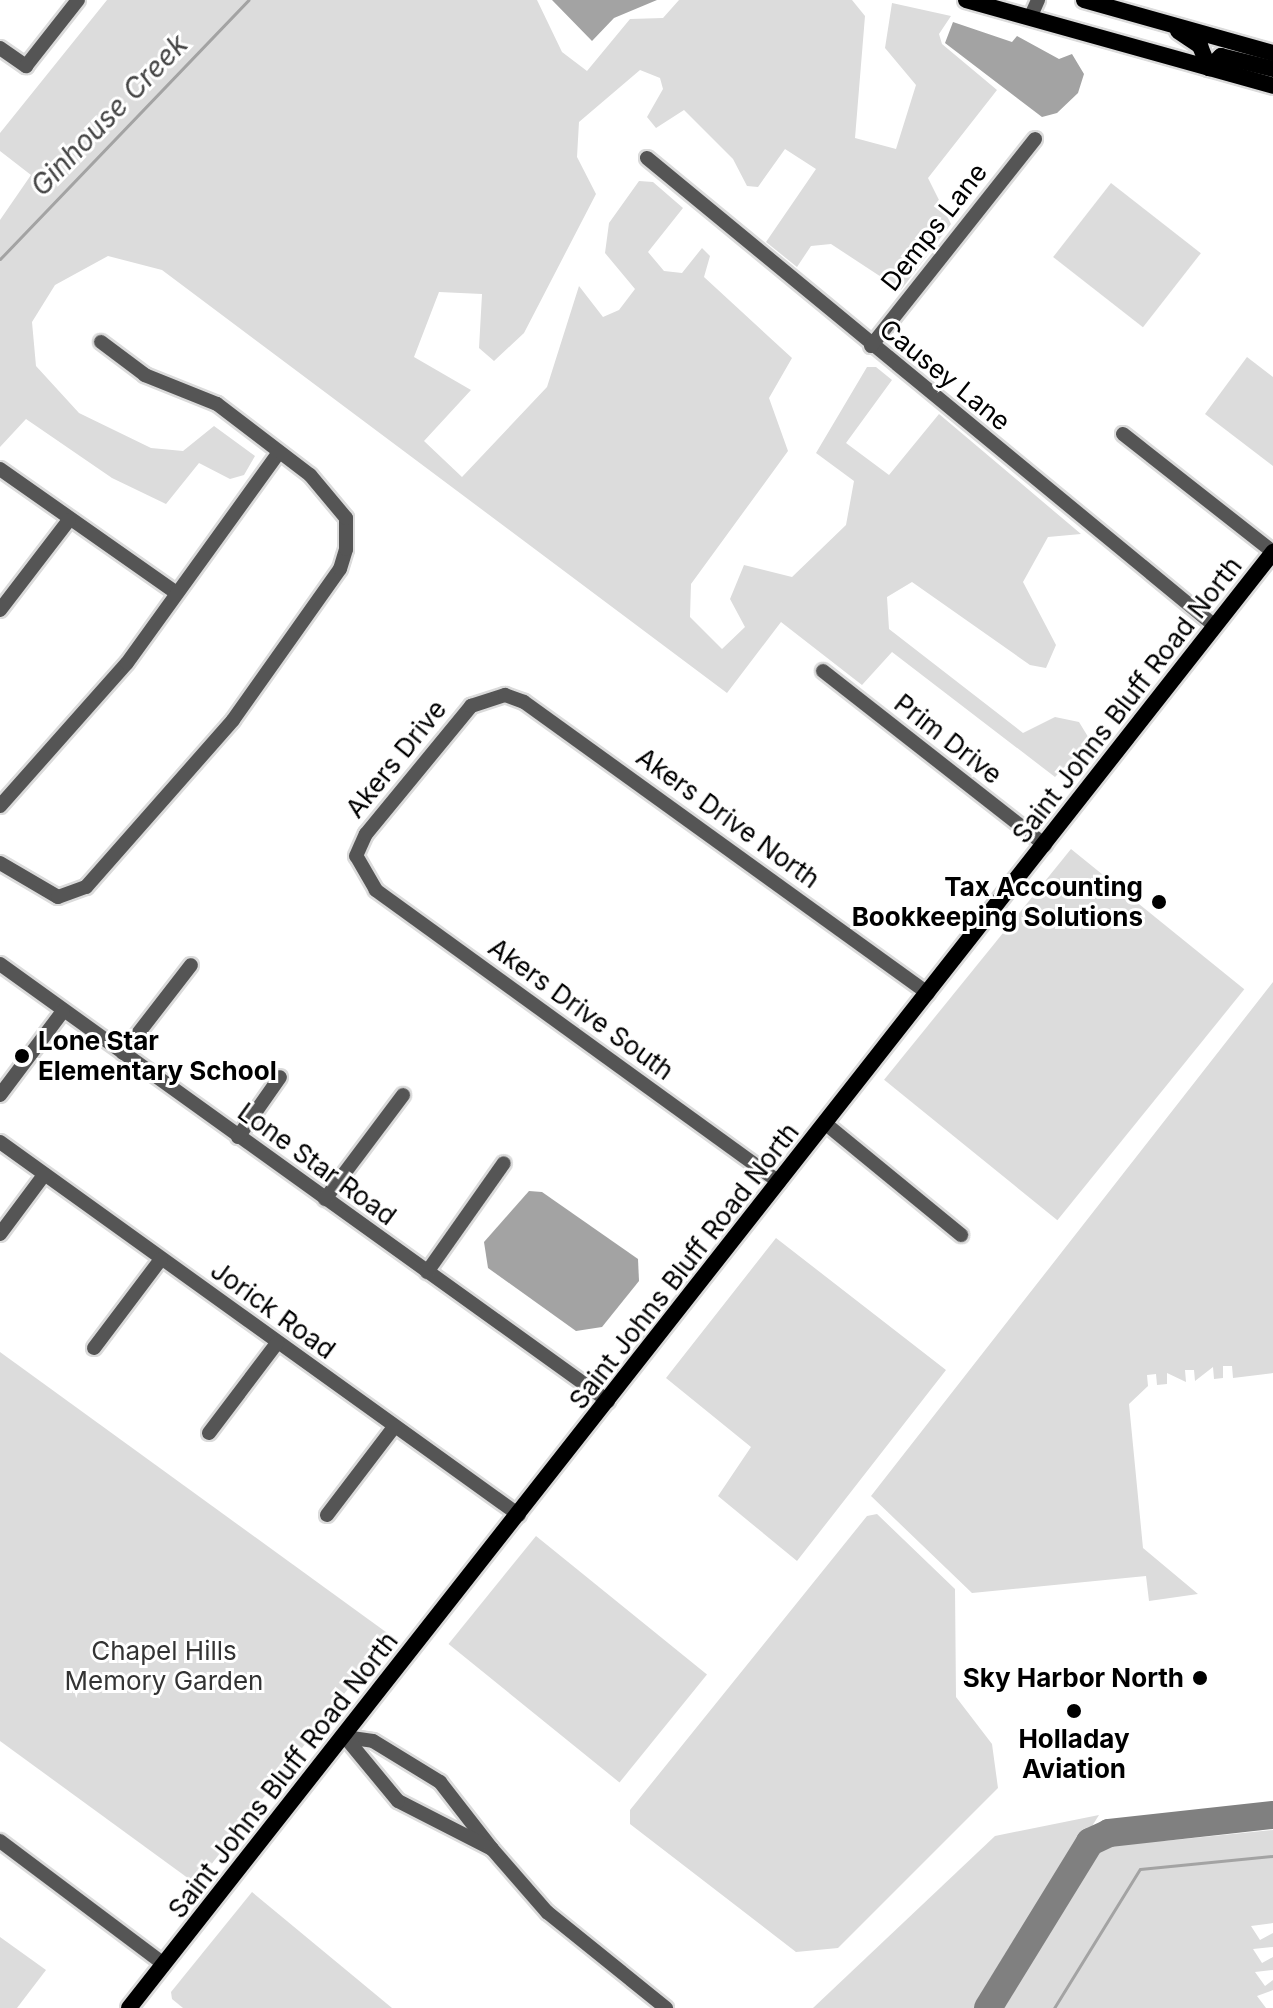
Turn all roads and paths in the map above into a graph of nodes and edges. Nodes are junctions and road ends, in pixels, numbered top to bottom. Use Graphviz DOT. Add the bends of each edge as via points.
graph roads {
  1 [pos="78,0"];
  2 [pos="966,0"];
  3 [pos="1038,0"];
  4 [pos="1084,0"];
  5 [pos="1030,18"];
  6 [pos="1162,21"];
  7 [pos="0,48"];
  8 [pos="1273,53"];
  9 [pos="1209,68"];
  10 [pos="1273,69"];
  11 [pos="1273,86"];
  12 [pos="1035,139"];
  13 [pos="647,158"];
  14 [pos="101,342"];
  15 [pos="871,346"];
  16 [pos="1123,434"];
  17 [pos="279,452"];
  18 [pos="0,469"];
  19 [pos="69,520"];
  20 [pos="1273,552"];
  21 [pos="175,592"];
  22 [pos="0,610"];
  23 [pos="1215,626"];
  24 [pos="823,671"];
  25 [pos="495,695"];
  26 [pos="0,806"];
  27 [pos="1045,845"];
  28 [pos="0,863"];
  29 [pos="359,870"];
  30 [pos="0,964"];
  31 [pos="191,965"];
  32 [pos="928,993"];
  33 [pos="63,1011"];
  34 [pos="123,1053"];
  35 [pos="280,1077"];
  36 [pos="0,1095"];
  37 [pos="403,1095"];
  38 [pos="826,1124"];
  39 [pos="238,1137"];
  40 [pos="0,1142"];
  41 [pos="504,1163"];
  42 [pos="44,1175"];
  43 [pos="779,1182"];
  44 [pos="325,1199"];
  45 [pos="0,1234"];
  46 [pos="961,1235"];
  47 [pos="161,1259"];
  48 [pos="427,1272"];
  49 [pos="277,1343"];
  50 [pos="94,1348"];
  51 [pos="608,1401"];
  52 [pos="394,1427"];
  53 [pos="209,1433"];
  54 [pos="327,1515"];
  55 [pos="519,1515"];
  56 [pos="345,1737"];
  57 [pos="0,1841"];
  58 [pos="492,1849"];
  59 [pos="164,1964"];
  60 [pos="129,2008"];
  61 [pos="666,2008"];
  1 -- 7 [label="street" via="26,66"];
  2 -- 5 [label="main road"];
  3 -- 5 [label="street"];
  4 -- 6 [label="main road"];
  5 -- 9 [label="main road"];
  6 -- 8 [label="main road"];
  6 -- 9 [label="main road" via="1200,46"];
  9 -- 10 [label="main road" via="1221,56"];
  9 -- 11 [label="main road"];
  12 -- 15 [label="street, Demps Lane"];
  13 -- 15 [label="street, Causey Lane"];
  14 -- 17 [label="street" via="145,375 217,404"];
  15 -- 23 [label="street, Causey Lane"];
  16 -- 20 [label="street"];
  17 -- 21 [label="street"];
  17 -- 28 [label="street" via="325,489 348,531 340,569 233,720 86,887 68,898 44,893"];
  18 -- 19 [label="street"];
  19 -- 21 [label="street"];
  19 -- 22 [label="street"];
  20 -- 23 [label="main road, Saint Johns Bluff Road North"];
  21 -- 26 [label="street" via="127,663 54,736"];
  23 -- 27 [label="main road, Saint Johns Bluff Road North"];
  24 -- 27 [label="street, Prim Drive"];
  25 -- 29 [label="street, Akers Drive" via="471,706 366,834"];
  25 -- 32 [label="street, Akers Drive North" via="524,702"];
  27 -- 32 [label="main road, Saint Johns Bluff Road North"];
  29 -- 43 [label="street, Akers Drive South" via="376,890"];
  30 -- 33 [label="street, Lone Star Road"];
  31 -- 34 [label="street"];
  32 -- 38 [label="main road, Saint Johns Bluff Road North"];
  33 -- 34 [label="street, Lone Star Road"];
  33 -- 36 [label="street"];
  34 -- 39 [label="street, Lone Star Road"];
  35 -- 39 [label="street"];
  37 -- 44 [label="street"];
  38 -- 43 [label="main road, Saint Johns Bluff Road North"];
  38 -- 46 [label="street"];
  39 -- 44 [label="street, Lone Star Road"];
  40 -- 42 [label="street, Jorick Road"];
  41 -- 48 [label="street"];
  42 -- 45 [label="street"];
  42 -- 47 [label="street, Jorick Road"];
  43 -- 51 [label="main road, Saint Johns Bluff Road North"];
  44 -- 48 [label="street, Lone Star Road"];
  47 -- 49 [label="street, Jorick Road"];
  47 -- 50 [label="street"];
  48 -- 51 [label="street, Lone Star Road"];
  49 -- 52 [label="street, Jorick Road"];
  49 -- 53 [label="street"];
  51 -- 55 [label="main road, Saint Johns Bluff Road North"];
  52 -- 54 [label="street"];
  52 -- 55 [label="street, Jorick Road"];
  55 -- 56 [label="main road, Saint Johns Bluff Road North"];
  56 -- 58 [label="street" via="398,1801"];
  56 -- 58 [label="street" via="373,1741 440,1782"];
  56 -- 59 [label="main road, Saint Johns Bluff Road North"];
  57 -- 59 [label="street"];
  58 -- 61 [label="street" via="547,1912"];
  59 -- 60 [label="main road, Saint Johns Bluff Road North"];
}
